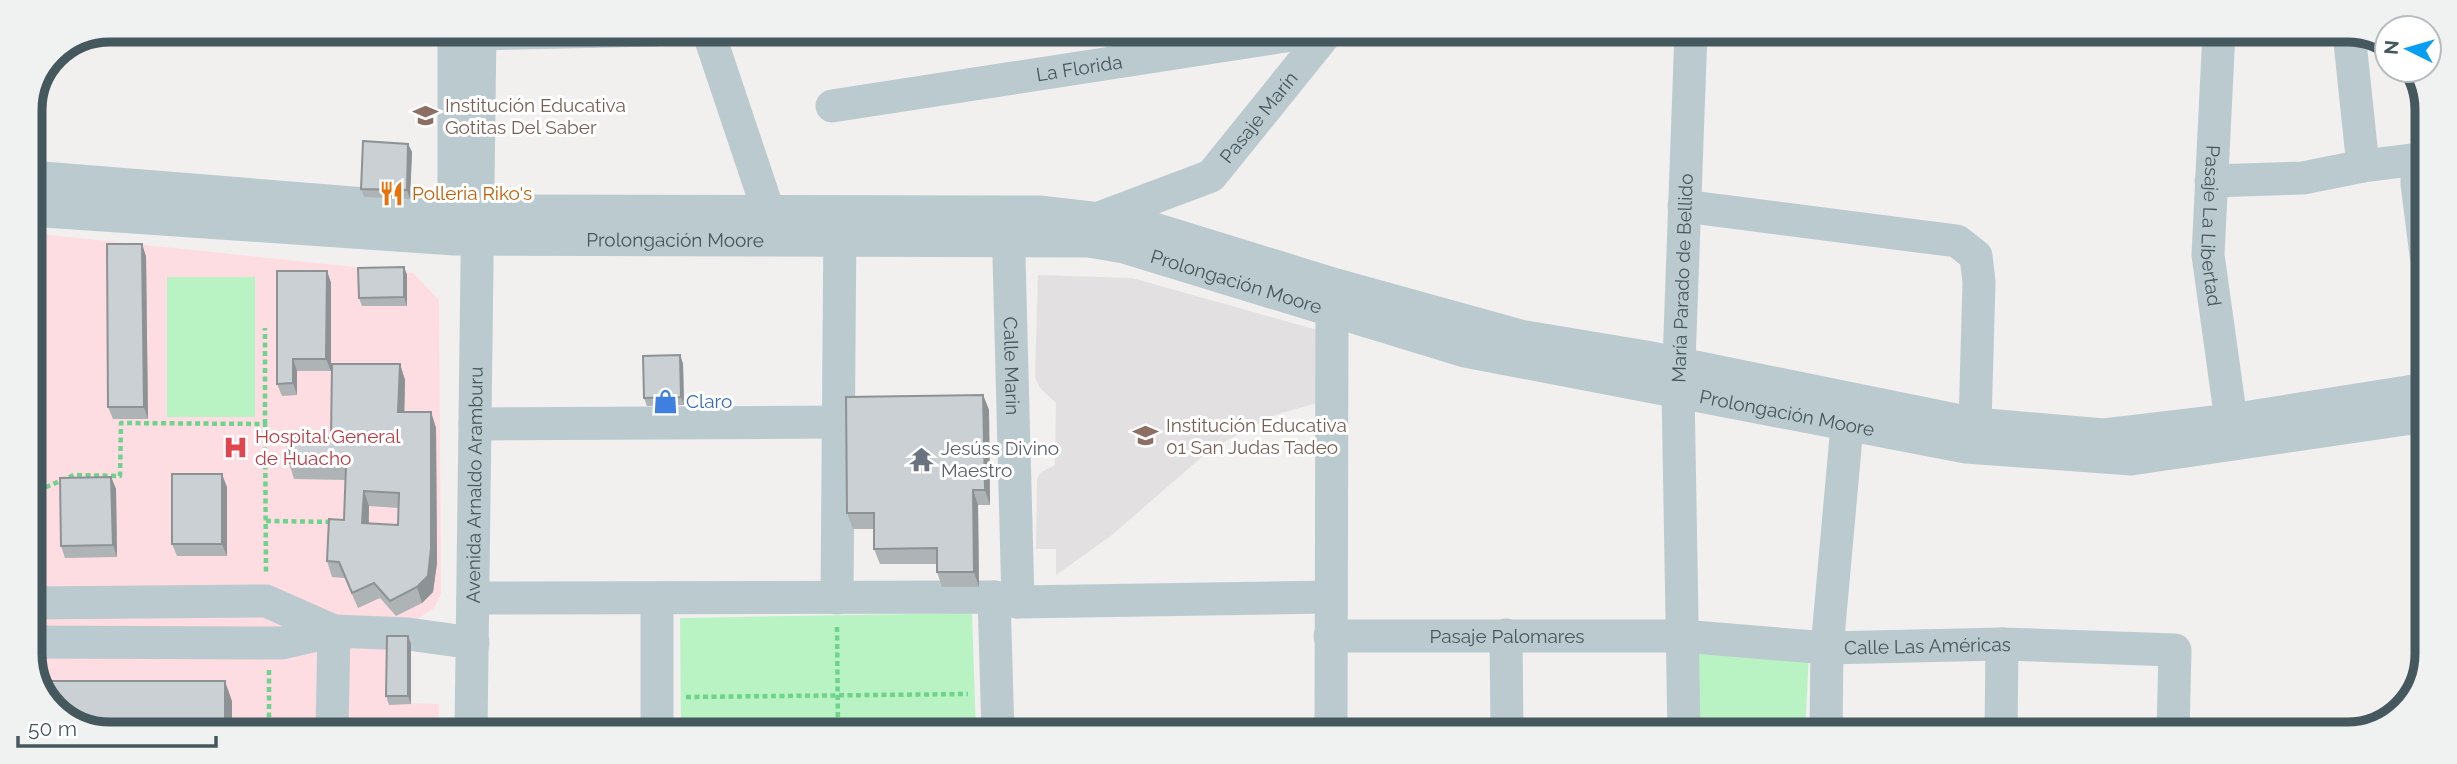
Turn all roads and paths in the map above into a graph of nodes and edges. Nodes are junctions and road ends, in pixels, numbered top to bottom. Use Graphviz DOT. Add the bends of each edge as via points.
graph roads {
  1 [pos="470,42"];
  2 [pos="712,42"];
  3 [pos="1249,42"];
  4 [pos="1319,42"];
  5 [pos="1691,42"];
  6 [pos="2218,42"];
  7 [pos="2350,42"];
  8 [pos="832,106"];
  9 [pos="2415,160"];
  10 [pos="2363,166"];
  11 [pos="42,178"];
  12 [pos="2211,181"];
  13 [pos="1684,206"];
  14 [pos="42,210"];
  15 [pos="768,210"];
  16 [pos="466,225"];
  17 [pos="840,226"];
  18 [pos="1007,227"];
  19 [pos="1095,229"];
  20 [pos="1334,298"];
  21 [pos="265,328"];
  22 [pos="1678,377"];
  23 [pos="2415,391"];
  24 [pos="2415,418"];
  25 [pos="2231,420"];
  26 [pos="837,422"];
  27 [pos="265,424"];
  28 [pos="475,424"];
  29 [pos="1975,424"];
  30 [pos="1847,426"];
  31 [pos="42,489"];
  32 [pos="266,521"];
  33 [pos="344,522"];
  34 [pos="1329,597"];
  35 [pos="473,598"];
  36 [pos="837,598"];
  37 [pos="657,599"];
  38 [pos="1006,600"];
  39 [pos="266,601"];
  40 [pos="42,603"];
  41 [pos="334,631"];
  42 [pos="1506,635"];
  43 [pos="1330,636"];
  44 [pos="1682,636"];
  45 [pos="42,642"];
  46 [pos="269,643"];
  47 [pos="473,643"];
  48 [pos="2002,644"];
  49 [pos="1827,648"];
  50 [pos="837,694"];
  51 [pos="997,694"];
  52 [pos="657,697"];
  53 [pos="269,722"];
  54 [pos="332,722"];
  55 [pos="471,722"];
  56 [pos="657,722"];
  57 [pos="838,722"];
  58 [pos="998,722"];
  59 [pos="1331,722"];
  60 [pos="1507,722"];
  61 [pos="1684,722"];
  62 [pos="1826,722"];
  63 [pos="2001,722"];
  64 [pos="2173,722"];
  1 -- 16 [label="street, Avenida Arnaldo Aramburu"];
  2 -- 15 [label="street"];
  3 -- 8 [label="street, La Florida"];
  4 -- 19 [label="street, Pasaje Marín" via="1211,176"];
  5 -- 13 [label="street, María Parado de Bellido"];
  6 -- 12 [label="street, Pasaje La Libertad"];
  7 -- 10 [label="street"];
  9 -- 10 [label="street"];
  10 -- 12 [label="street" via="2303,178"];
  11 -- 16 [label="street, Prolongación Moore"];
  12 -- 25 [label="street, Pasaje La Libertad" via="2208,255"];
  13 -- 22 [label="street, María Parado de Bellido"];
  13 -- 29 [label="street" via="1957,241 1976,257 1979,282"];
  14 -- 16 [label="street, Prolongación Moore"];
  15 -- 16 [label="street, Prolongación Moore"];
  15 -- 17 [label="street, Prolongación Moore"];
  16 -- 17 [label="street, Prolongación Moore"];
  16 -- 28 [label="street, Avenida Arnaldo Aramburu"];
  17 -- 18 [label="street, Prolongación Moore"];
  17 -- 26 [label="street"];
  18 -- 19 [label="street, Prolongación Moore"];
  18 -- 38 [label="street, Calle Marin"];
  19 -- 20 [label="street, Prolongación Moore" via="1124,247"];
  20 -- 22 [label="street, Prolongación Moore" via="1465,351"];
  20 -- 34 [label="street"];
  21 -- 27 [label="path"];
  22 -- 29 [label="street, Prolongación Moore"];
  22 -- 30 [label="street, Prolongación Moore"];
  22 -- 44 [label="street, María Parado de Bellido"];
  23 -- 25 [label="street, Prolongación Moore"];
  24 -- 30 [label="street, Prolongación Moore" via="2131,458 1966,447"];
  25 -- 29 [label="street, Prolongación Moore" via="2104,435"];
  26 -- 28 [label="street"];
  26 -- 36 [label="street"];
  27 -- 31 [label="path" via="121,424 120,476 74,475"];
  27 -- 32 [label="path"];
  28 -- 35 [label="street, Avenida Arnaldo Aramburu"];
  30 -- 49 [label="street"];
  32 -- 33 [label="path"];
  32 -- 39 [label="path"];
  34 -- 38 [label="street"];
  34 -- 43 [label="street"];
  35 -- 37 [label="street"];
  35 -- 47 [label="street, Avenida Arnaldo Aramburu"];
  36 -- 37 [label="street"];
  36 -- 38 [label="street"];
  36 -- 50 [label="path"];
  37 -- 52 [label="street"];
  38 -- 51 [label="street, Calle Marin"];
  39 -- 40 [label="street"];
  39 -- 41 [label="street"];
  41 -- 46 [label="street"];
  41 -- 47 [label="street"];
  41 -- 54 [label="street"];
  42 -- 43 [label="street, Pasaje Palomares"];
  42 -- 44 [label="street, Pasaje Palomares"];
  42 -- 60 [label="street"];
  43 -- 59 [label="street"];
  44 -- 49 [label="street, Calle Las Américas"];
  44 -- 61 [label="street, María Parado de Bellido"];
  45 -- 46 [label="street"];
  46 -- 53 [label="path"];
  47 -- 55 [label="street, Avenida Arnaldo Aramburu"];
  48 -- 49 [label="street, Calle Las Américas"];
  48 -- 63 [label="street"];
  48 -- 64 [label="street, Calle Las Américas" via="2175,650"];
  49 -- 62 [label="street"];
  50 -- 51 [label="path"];
  50 -- 52 [label="path"];
  50 -- 57 [label="path"];
  51 -- 58 [label="street, Calle Marin"];
  52 -- 56 [label="street"];
}
